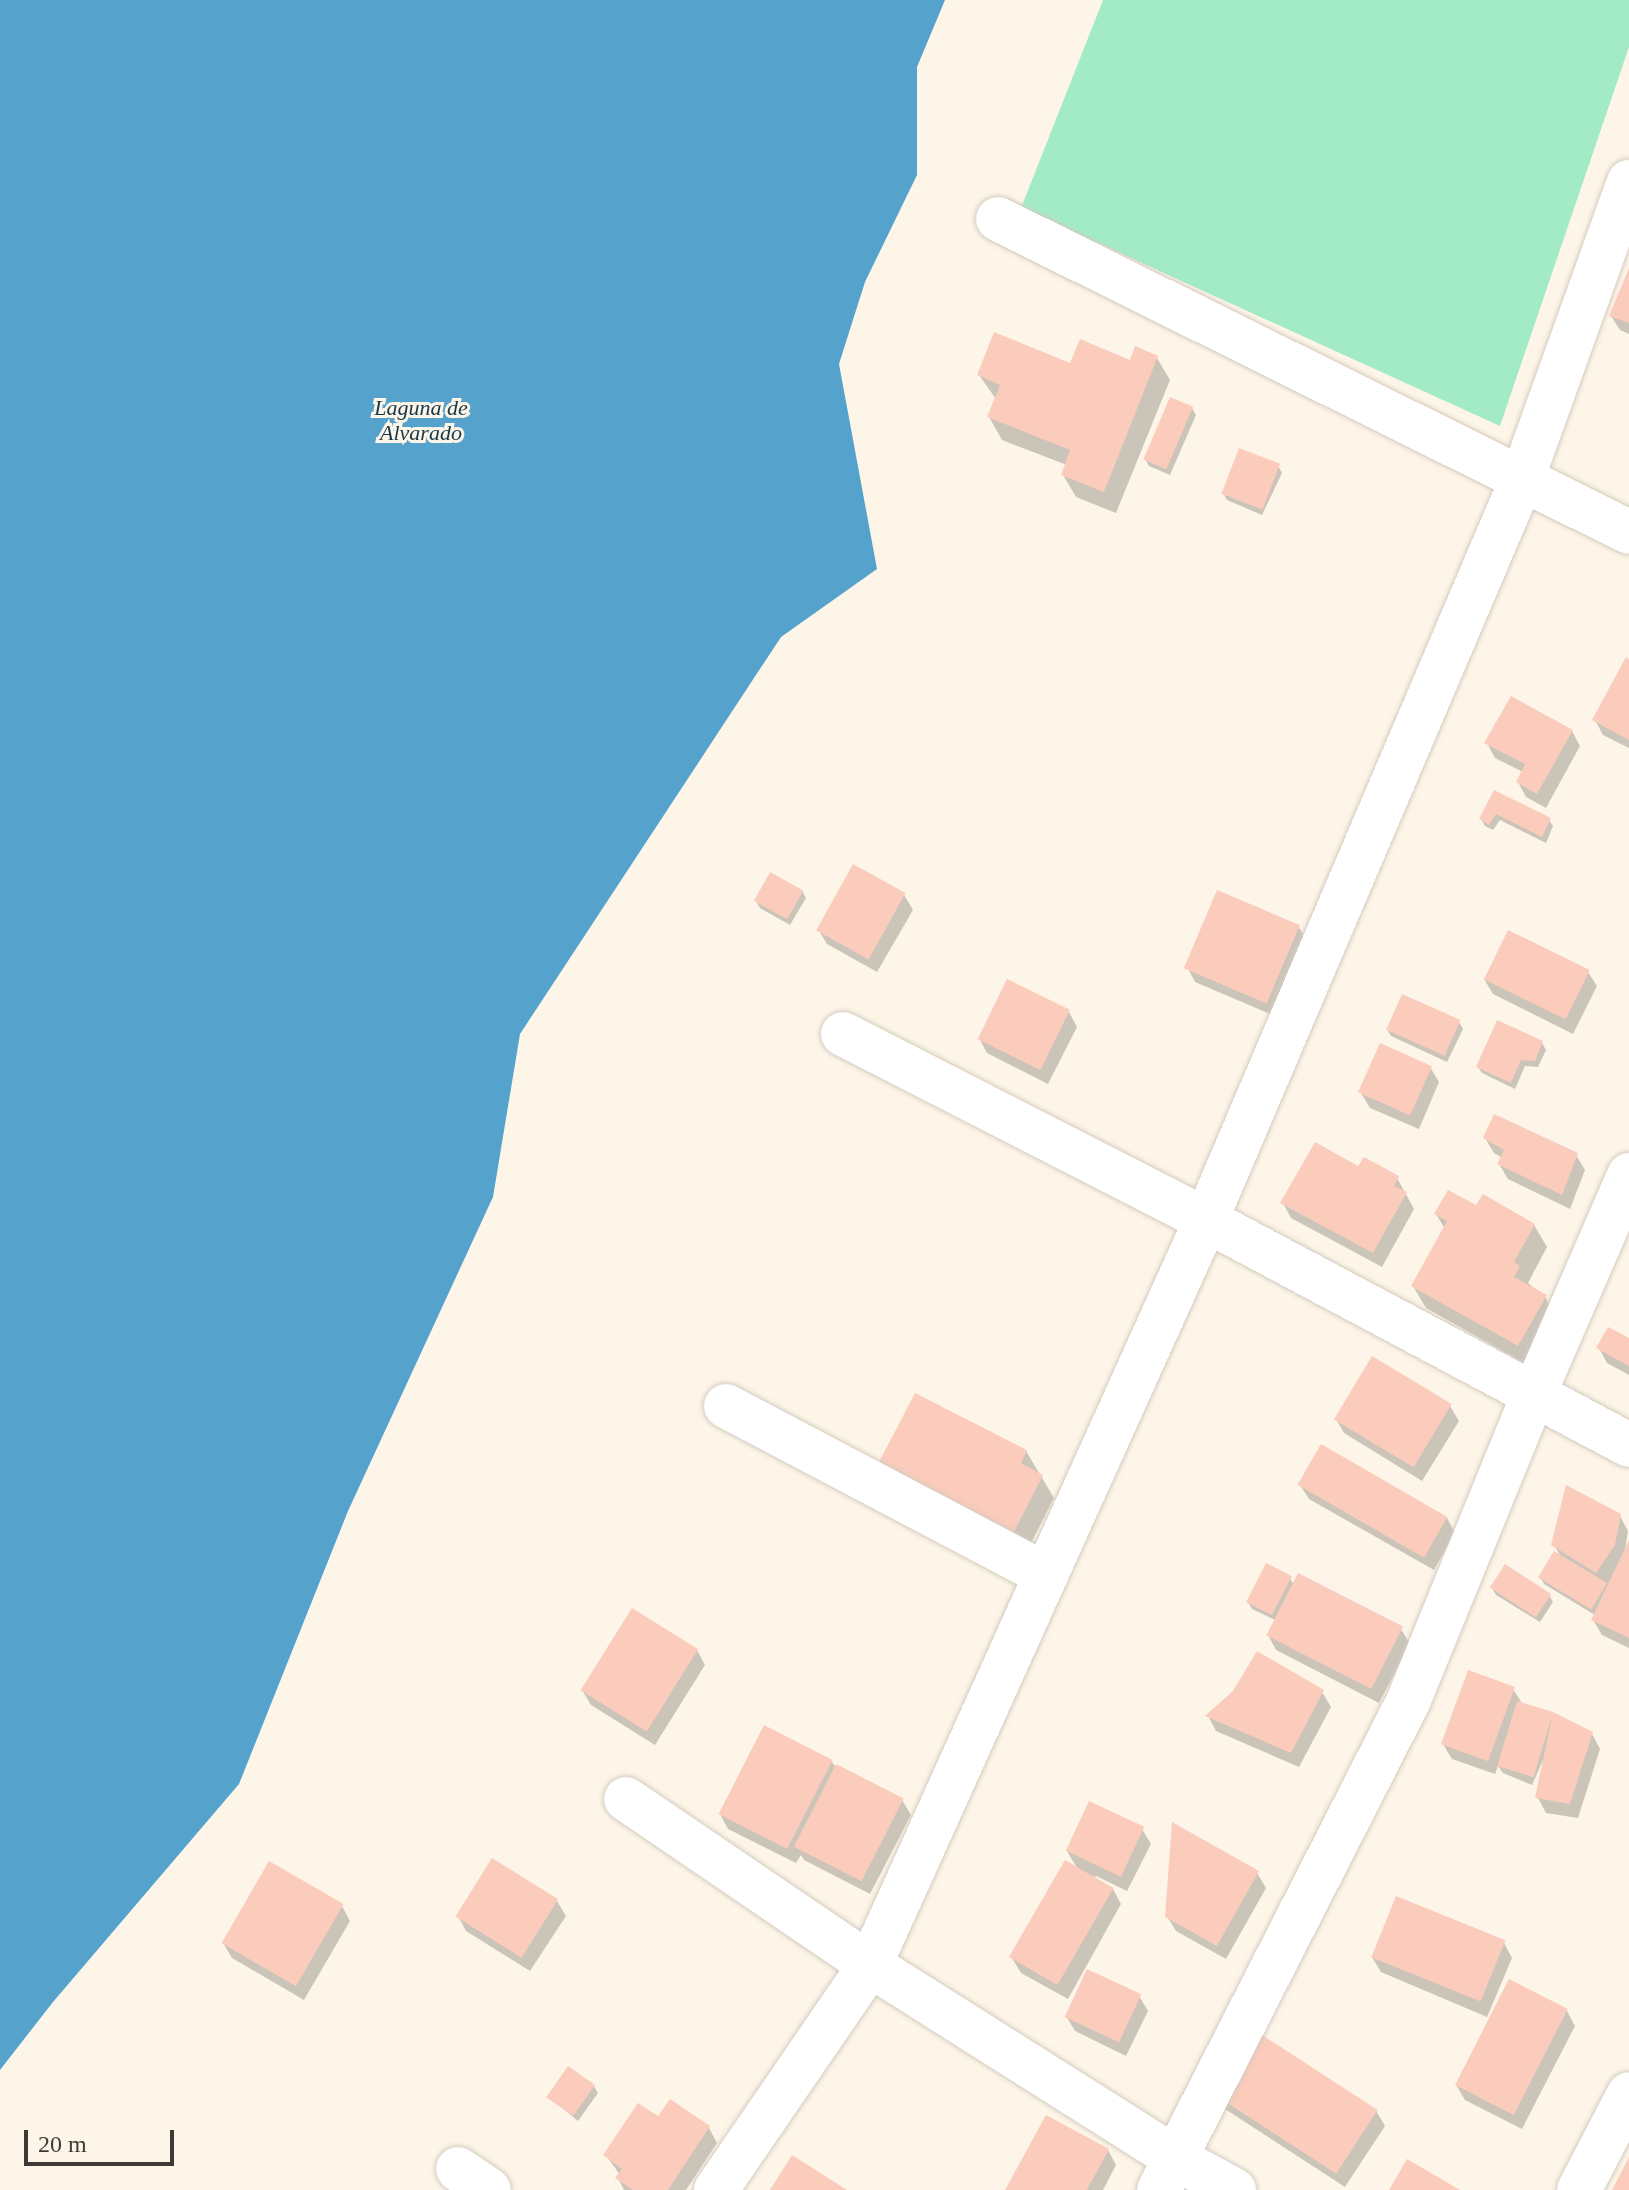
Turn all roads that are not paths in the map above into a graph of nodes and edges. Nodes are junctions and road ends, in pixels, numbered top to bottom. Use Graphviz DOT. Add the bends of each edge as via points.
graph roads {
  1 [pos="1629,182"];
  2 [pos="998,219"];
  3 [pos="1522,479"];
  4 [pos="1629,532"];
  5 [pos="843,1034"];
  6 [pos="1629,1175"];
  7 [pos="1206,1220"];
  8 [pos="1534,1394"];
  9 [pos="726,1406"];
  10 [pos="1629,1445"];
  11 [pos="1046,1575"];
  12 [pos="626,1799"];
  13 [pos="870,1965"];
  14 [pos="1629,2094"];
  15 [pos="1168,2175"];
  16 [pos="716,2190"];
  17 [pos="1234,2190"];
  18 [pos="1579,2190"];
  1 -- 3 [label="street"];
  2 -- 3 [label="street"];
  3 -- 4 [label="street"];
  3 -- 7 [label="street"];
  5 -- 7 [label="street"];
  6 -- 8 [label="street"];
  7 -- 8 [label="street"];
  7 -- 11 [label="street"];
  8 -- 10 [label="street"];
  8 -- 15 [label="street" via="1408,1702"];
  9 -- 11 [label="street"];
  11 -- 13 [label="street"];
  12 -- 13 [label="street"];
  13 -- 15 [label="street"];
  13 -- 16 [label="street"];
  14 -- 18 [label="street"];
  15 -- 17 [label="street"];
}
